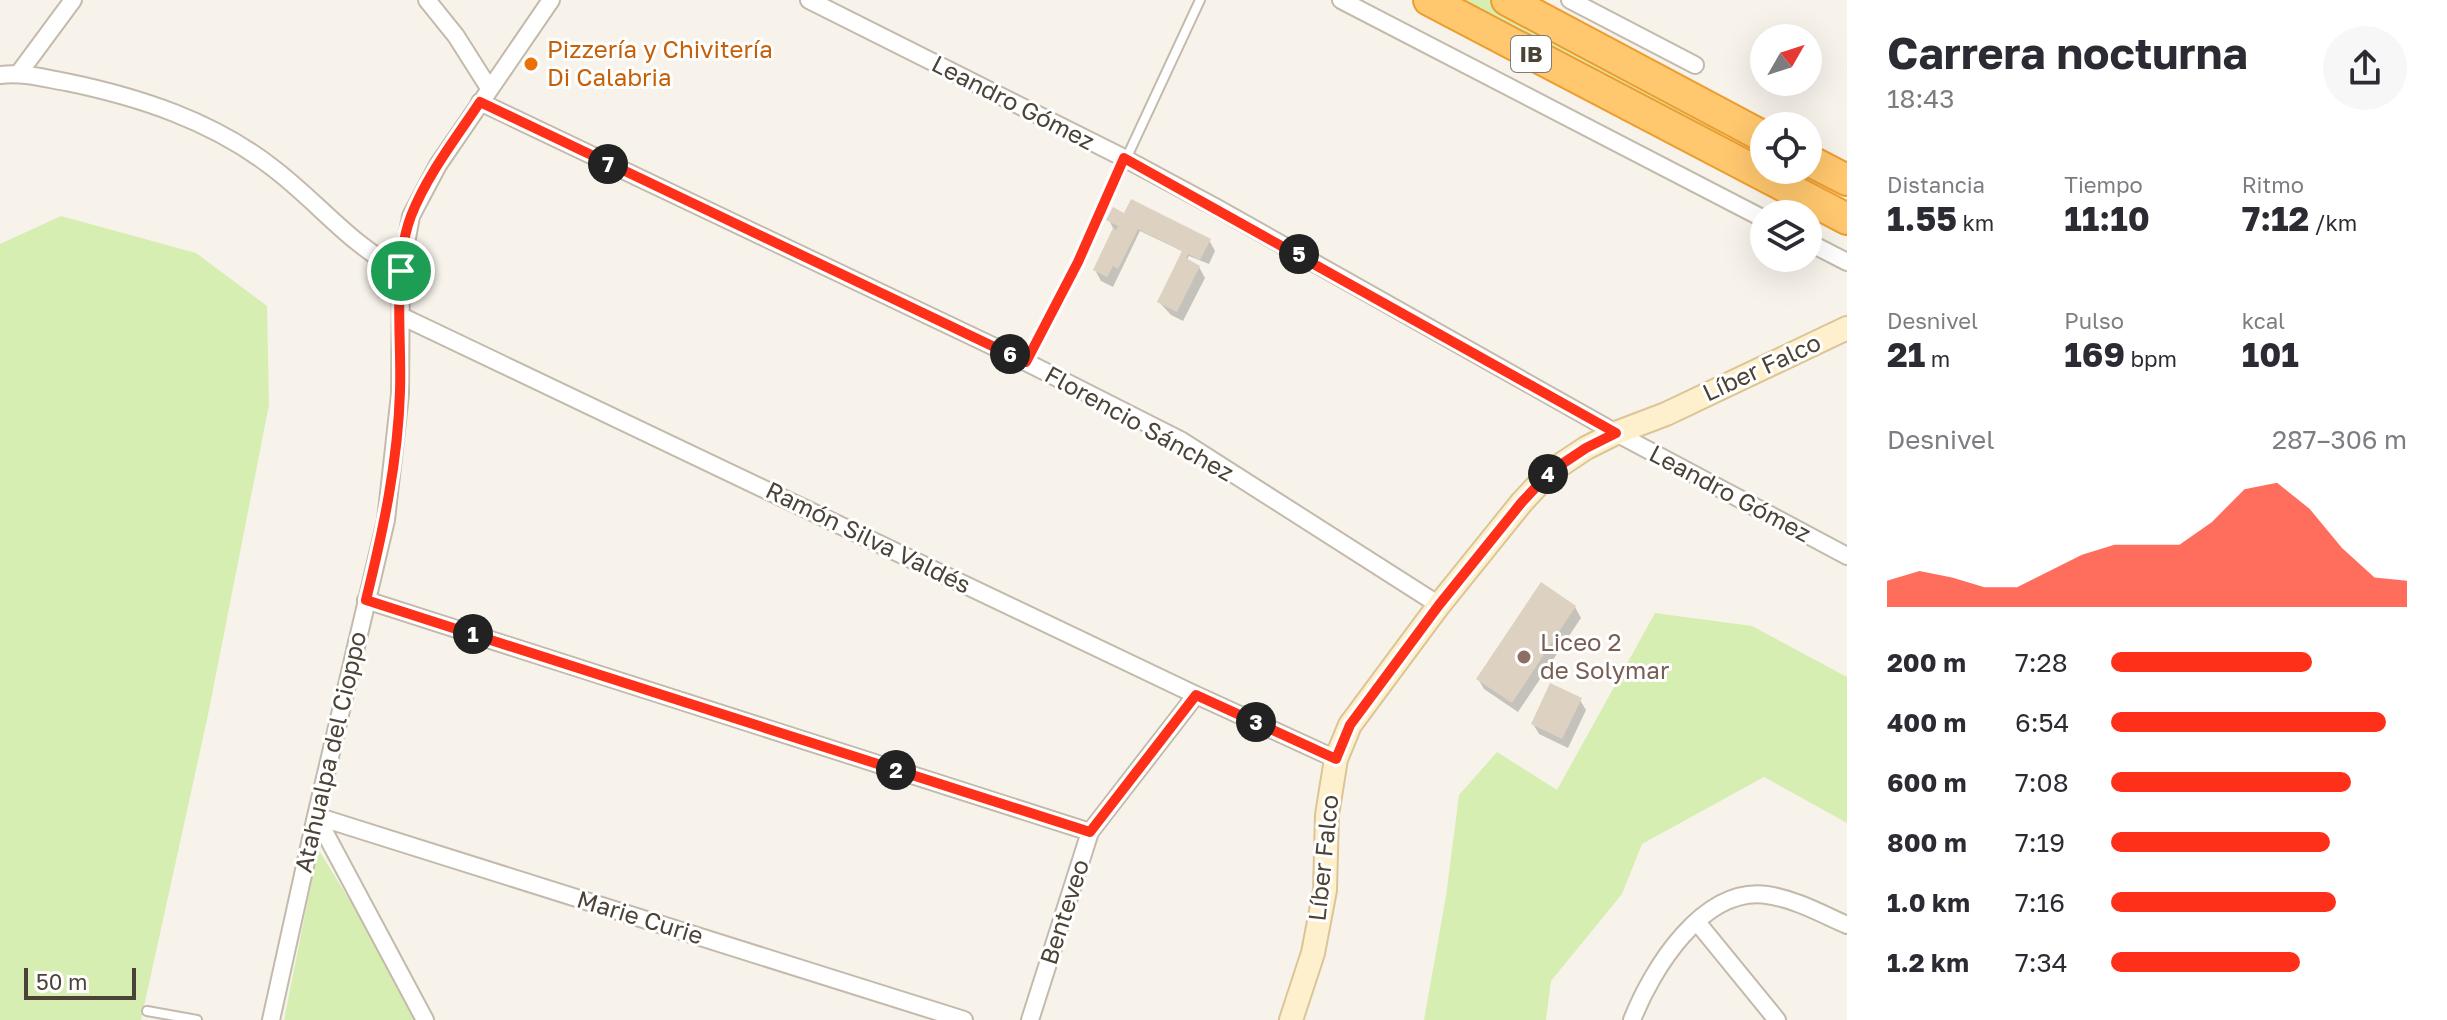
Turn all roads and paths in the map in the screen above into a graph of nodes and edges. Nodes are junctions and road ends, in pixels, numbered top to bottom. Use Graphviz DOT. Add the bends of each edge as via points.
graph roads {
  1 [pos="73,0"];
  2 [pos="427,0"];
  3 [pos="551,0"];
  4 [pos="809,0"];
  5 [pos="1200,0"];
  6 [pos="1341,0"];
  7 [pos="1429,0"];
  8 [pos="1507,0"];
  9 [pos="1570,0"];
  10 [pos="1695,65"];
  11 [pos="19,73"];
  12 [pos="0,75"];
  13 [pos="485,95"];
  14 [pos="1750,130"];
  15 [pos="1124,158"];
  16 [pos="1822,167"];
  17 [pos="1847,180"];
  18 [pos="1750,212"];
  19 [pos="1847,219"];
  20 [pos="1822,249"];
  21 [pos="1078,262"];
  22 [pos="1847,262"];
  23 [pos="401,271"];
  24 [pos="401,316"];
  25 [pos="1847,328"];
  26 [pos="1026,362"];
  27 [pos="1616,433"];
  28 [pos="1847,556"];
  29 [pos="366,600"];
  30 [pos="1439,605"];
  31 [pos="1196,695"];
  32 [pos="1336,759"];
  33 [pos="316,816"];
  34 [pos="1090,832"];
  35 [pos="1697,922"];
  36 [pos="1847,925"];
  37 [pos="147,1011"];
  38 [pos="197,1020"];
  39 [pos="271,1020"];
  40 [pos="425,1020"];
  41 [pos="964,1020"];
  42 [pos="1030,1020"];
  43 [pos="1291,1020"];
  44 [pos="1632,1020"];
  45 [pos="1777,1020"];
  1 -- 11 [label="street"];
  2 -- 13 [label="street" via="456,36"];
  3 -- 13 [label="street, Atahualpa del Cioppo"];
  4 -- 15 [label="street, Leandro Gómez"];
  5 -- 15 [label="lane"];
  6 -- 18 [label="street"];
  7 -- 19 [label="highway, IB"];
  8 -- 14 [label="highway, IB"];
  9 -- 10 [label="street"];
  11 -- 12 [label="street"];
  11 -- 23 [label="street" via="107,90 184,116 229,139 272,166 373,257"];
  13 -- 23 [label="street, Atahualpa del Cioppo" via="411,216"];
  13 -- 26 [label="street, Florencio Sánchez"];
  15 -- 21 [label="lane"];
  15 -- 27 [label="street, Leandro Gómez"];
  16 -- 17 [label="highway"];
  20 -- 22 [label="street"];
  21 -- 26 [label="path"];
  23 -- 24 [label="street, Atahualpa del Cioppo"];
  24 -- 29 [label="street, Atahualpa del Cioppo" via="395,454 386,520"];
  24 -- 31 [label="street, Ramón Silva Valdés"];
  25 -- 27 [label="street, Líber Falco"];
  26 -- 30 [label="street, Florencio Sánchez" via="1182,441"];
  27 -- 28 [label="street, Leandro Gómez"];
  27 -- 30 [label="street, Líber Falco" via="1550,472"];
  29 -- 33 [label="street, Atahualpa del Cioppo"];
  29 -- 34 [label="street"];
  30 -- 32 [label="street, Líber Falco" via="1350,725"];
  31 -- 32 [label="street, Ramón Silva Valdés"];
  31 -- 34 [label="street, Benteveo"];
  32 -- 43 [label="street, Líber Falco" via="1327,815 1325,890 1313,953"];
  33 -- 39 [label="street, Atahualpa del Cioppo"];
  33 -- 40 [label="street"];
  33 -- 41 [label="street, Marie Curie"];
  34 -- 42 [label="street, Benteveo"];
  35 -- 36 [label="street" via="1718,903 1764,894"];
  35 -- 44 [label="street" via="1654,975"];
  35 -- 45 [label="street"];
  37 -- 38 [label="lane"];
}
